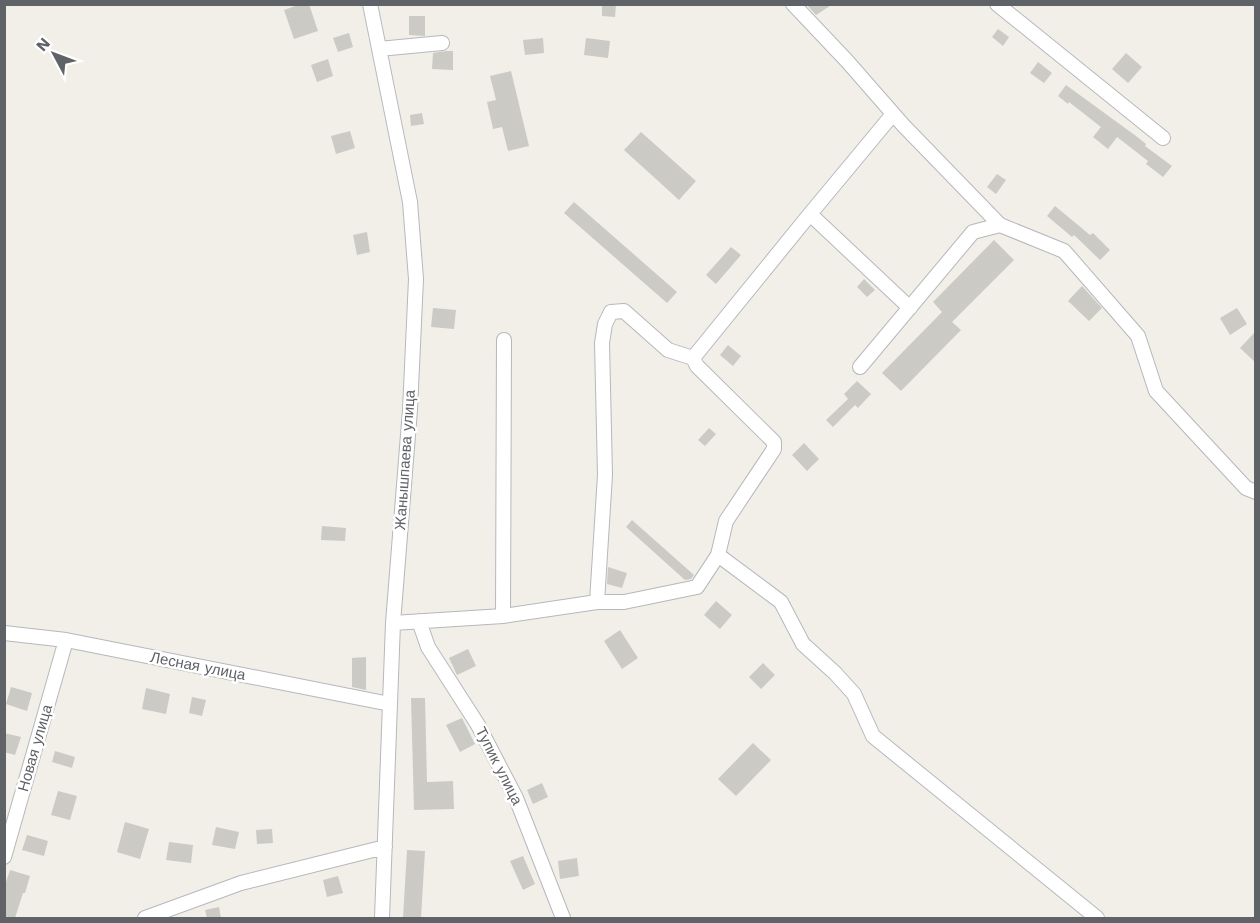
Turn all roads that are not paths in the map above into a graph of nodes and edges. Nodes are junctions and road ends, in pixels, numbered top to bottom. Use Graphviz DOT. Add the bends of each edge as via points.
graph roads {
  1 [pos="370,4"];
  2 [pos="793,4"];
  3 [pos="997,4"];
  4 [pos="442,43"];
  5 [pos="379,49"];
  6 [pos="893,114"];
  7 [pos="1163,138"];
  8 [pos="810,214"];
  9 [pos="1000,225"];
  10 [pos="910,308"];
  11 [pos="504,340"];
  12 [pos="693,358"];
  13 [pos="860,367"];
  14 [pos="1256,492"];
  15 [pos="718,555"];
  16 [pos="597,602"];
  17 [pos="503,616"];
  18 [pos="419,621"];
  19 [pos="393,623"];
  20 [pos="4,633"];
  21 [pos="66,640"];
  22 [pos="390,704"];
  23 [pos="385,847"];
  24 [pos="4,857"];
  25 [pos="145,918"];
  26 [pos="382,918"];
  27 [pos="563,918"];
  28 [pos="1097,918"];
  1 -- 5 [label="street, Жанышпаева улица"];
  2 -- 6 [label="street"];
  3 -- 7 [label="street"];
  4 -- 5 [label="street"];
  5 -- 19 [label="street, Жанышпаева улица" via="410,202 416,279"];
  6 -- 8 [label="street"];
  6 -- 9 [label="street"];
  8 -- 10 [label="street"];
  8 -- 12 [label="street"];
  9 -- 10 [label="street" via="973,232"];
  9 -- 14 [label="street" via="1064,251 1138,336 1156,391 1246,488"];
  10 -- 13 [label="street"];
  11 -- 17 [label="street"];
  12 -- 15 [label="street" via="774,442 774,449 726,521"];
  12 -- 16 [label="street" via="668,350 624,311 611,312 605,324 605,475"];
  15 -- 16 [label="street" via="697,587 624,602"];
  15 -- 28 [label="street" via="781,602 803,644 854,694 873,736"];
  16 -- 17 [label="street"];
  17 -- 18 [label="street"];
  18 -- 19 [label="street"];
  18 -- 27 [label="street, Тупик улица" via="428,647 478,725 516,798"];
  19 -- 22 [label="street, Жанышпаева улица"];
  20 -- 21 [label="street, Лесная улица"];
  21 -- 22 [label="street, Лесная улица"];
  21 -- 24 [label="street, Новая улица"];
  22 -- 23 [label="street, Жанышпаева улица"];
  23 -- 25 [label="street" via="241,883"];
  23 -- 26 [label="street, Жанышпаева улица"];
}
